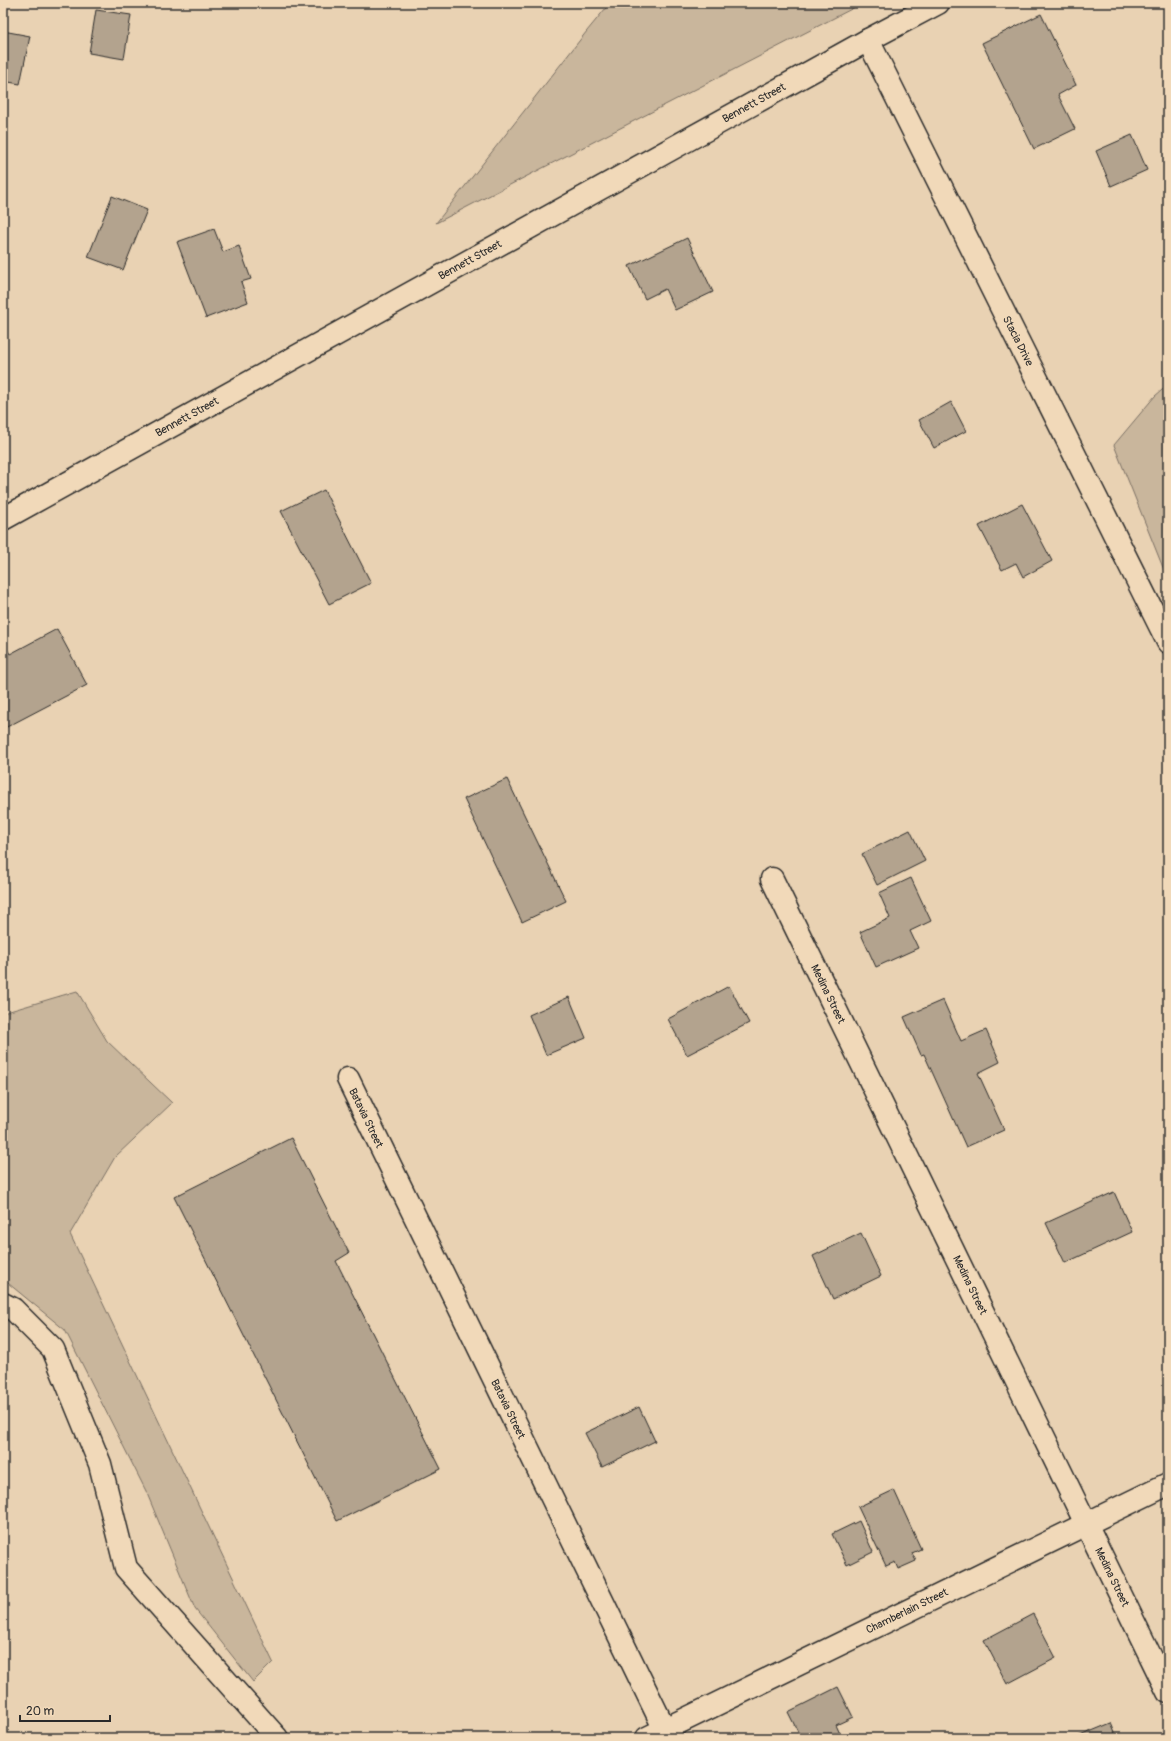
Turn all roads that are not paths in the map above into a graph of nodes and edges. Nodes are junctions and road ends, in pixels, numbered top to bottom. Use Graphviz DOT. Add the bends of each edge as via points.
graph roads {
  1 [pos="938,3"];
  2 [pos="868,40"];
  3 [pos="3,519"];
  4 [pos="1168,642"];
  5 [pos="772,879"];
  6 [pos="348,1079"];
  7 [pos="3,1304"];
  8 [pos="1168,1484"];
  9 [pos="1086,1523"];
  10 [pos="1168,1692"];
  11 [pos="660,1735"];
  12 [pos="277,1738"];
  1 -- 2 [label="street, Bennett Street"];
  2 -- 3 [label="street, Bennett Street"];
  2 -- 4 [label="street, Stacia Drive"];
  5 -- 9 [label="street, Medina Street"];
  6 -- 11 [label="street, Batavia Street"];
  7 -- 12 [label="street" via="13,1309 53,1349 100,1464 126,1568"];
  8 -- 9 [label="street, Chamberlain Street"];
  9 -- 10 [label="street, Medina Street"];
  9 -- 11 [label="street, Chamberlain Street"];
}
